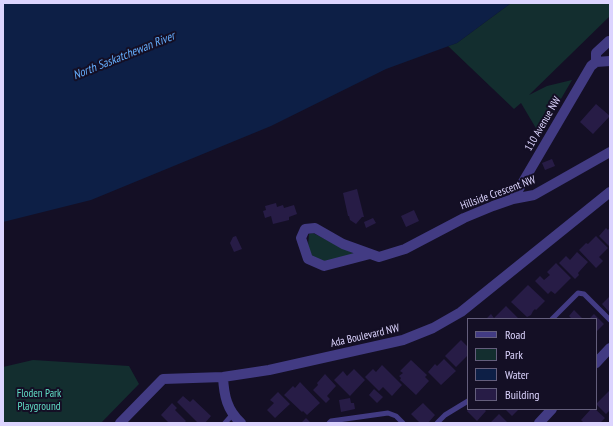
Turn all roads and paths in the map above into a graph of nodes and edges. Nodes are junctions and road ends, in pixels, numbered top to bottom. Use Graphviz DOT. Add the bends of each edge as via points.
graph roads {
  1 [pos="610,42"];
  2 [pos="610,61"];
  3 [pos="596,62"];
  4 [pos="610,152"];
  5 [pos="610,192"];
  6 [pos="513,199"];
  7 [pos="370,254"];
  8 [pos="553,318"];
  9 [pos="610,320"];
  10 [pos="610,348"];
  11 [pos="597,362"];
  12 [pos="224,377"];
  13 [pos="467,402"];
  14 [pos="551,410"];
  15 [pos="232,415"];
  16 [pos="120,423"];
  17 [pos="225,423"];
  18 [pos="241,423"];
  19 [pos="329,423"];
  20 [pos="403,423"];
  21 [pos="437,423"];
  22 [pos="539,423"];
  1 -- 3 [label="street, 110 Avenue NW" via="606,42 596,53"];
  2 -- 3 [label="street"];
  3 -- 6 [label="street, 110 Avenue NW" via="591,66"];
  4 -- 6 [label="street, Hillside Crescent NW" via="534,194"];
  5 -- 12 [label="street, Ada Boulevard NW" via="467,307 433,328 403,340 269,370"];
  6 -- 7 [label="street, Hillside Crescent NW" via="464,218 405,249 379,257"];
  7 -- 7 [label="street, Hillside Crescent NW" via="343,244 315,228 304,228 301,238 308,259 324,266"];
  8 -- 9 [label="lane" via="578,293 584,294"];
  10 -- 11 [label="street"];
  12 -- 15 [label="street" via="225,399"];
  12 -- 16 [label="street, Ada Boulevard NW" via="163,379"];
  13 -- 21 [label="lane"];
  14 -- 22 [label="street"];
  15 -- 17 [label="lane"];
  15 -- 18 [label="street"];
  19 -- 20 [label="lane" via="388,413"];
}
